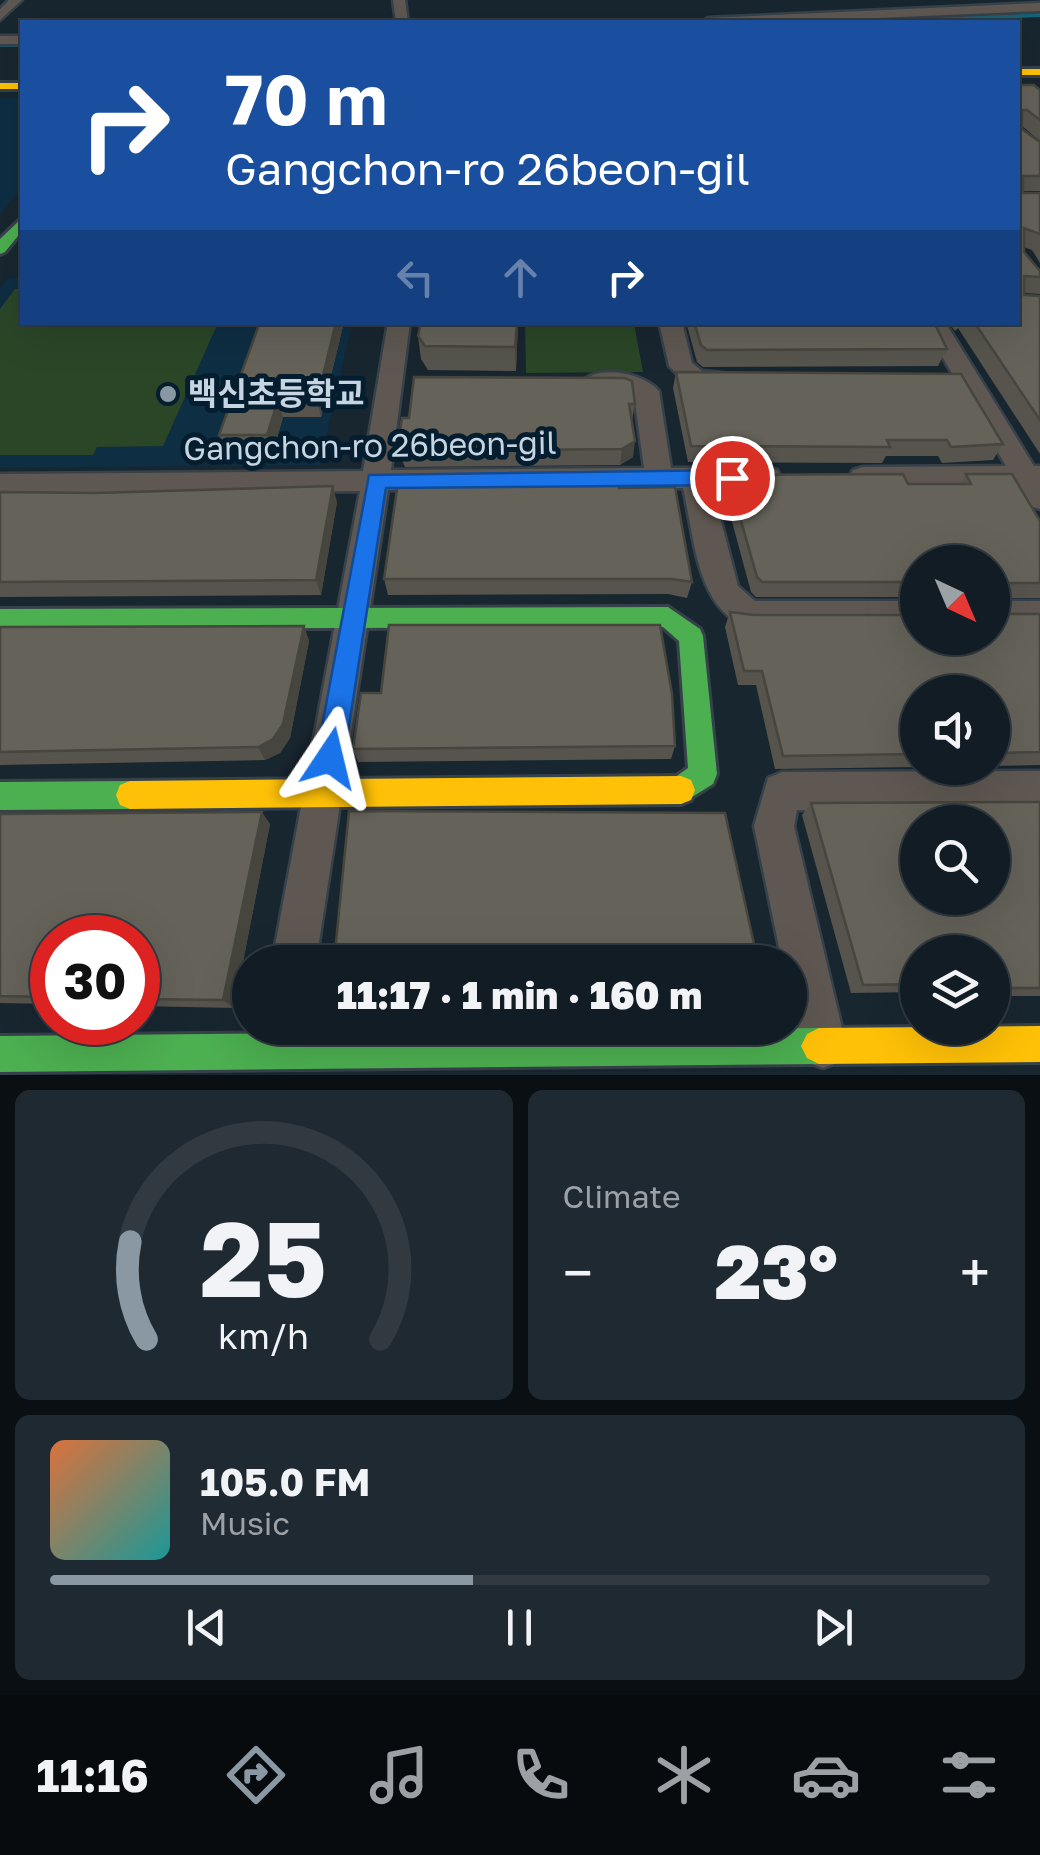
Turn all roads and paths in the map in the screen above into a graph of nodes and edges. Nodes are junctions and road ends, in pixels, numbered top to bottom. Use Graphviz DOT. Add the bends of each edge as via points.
graph roads {
  1 [pos="16,0"];
  2 [pos="781,0"];
  3 [pos="1040,7"];
  4 [pos="0,16"];
  5 [pos="803,20"];
  6 [pos="20,224"];
  7 [pos="0,249"];
  8 [pos="399,325"];
  9 [pos="671,325"];
  10 [pos="935,325"];
  11 [pos="928,378"];
  12 [pos="966,378"];
  13 [pos="754,379"];
  14 [pos="570,382"];
  15 [pos="793,477"];
  16 [pos="832,477"];
  17 [pos="659,478"];
  18 [pos="696,478"];
  19 [pos="376,480"];
  20 [pos="0,484"];
  21 [pos="1035,484"];
  22 [pos="900,614"];
  23 [pos="1010,614"];
  24 [pos="1040,614"];
  25 [pos="354,618"];
  26 [pos="0,619"];
  27 [pos="1040,790"];
  28 [pos="324,792"];
  29 [pos="0,796"];
  30 [pos="297,945"];
  31 [pos="1040,1044"];
  32 [pos="823,1045"];
  33 [pos="278,1052"];
  34 [pos="0,1054"];
  1 -- 4 [label="street"];
  2 -- 5 [label="street"];
  3 -- 5 [label="street"];
  6 -- 7 [label="street"];
  8 -- 19 [label="street" via="400,381"];
  9 -- 13 [label="street" via="681,366 696,380"];
  10 -- 12 [label="street"];
  11 -- 12 [label="street"];
  12 -- 21 [label="street"];
  14 -- 17 [label="street" via="629,382 646,390"];
  15 -- 18 [label="street, Gangchon-ro 26beon-gil"];
  16 -- 21 [label="street"];
  17 -- 18 [label="street, Gangchon-ro 26beon-gil"];
  17 -- 19 [label="street, Gangchon-ro 26beon-gil"];
  18 -- 22 [label="street" via="724,593 748,614"];
  19 -- 20 [label="street, Gangchon-ro 26beon-gil"];
  19 -- 25 [label="street"];
  23 -- 24 [label="street"];
  25 -- 26 [label="street"];
  25 -- 28 [label="street"];
  25 -- 28 [label="street" via="668,617 692,636 702,774 684,790"];
  27 -- 32 [label="street" via="782,791 774,826"];
  28 -- 29 [label="street"];
  28 -- 30 [label="street"];
  31 -- 32 [label="street"];
  32 -- 33 [label="street"];
  33 -- 34 [label="street"];
}
